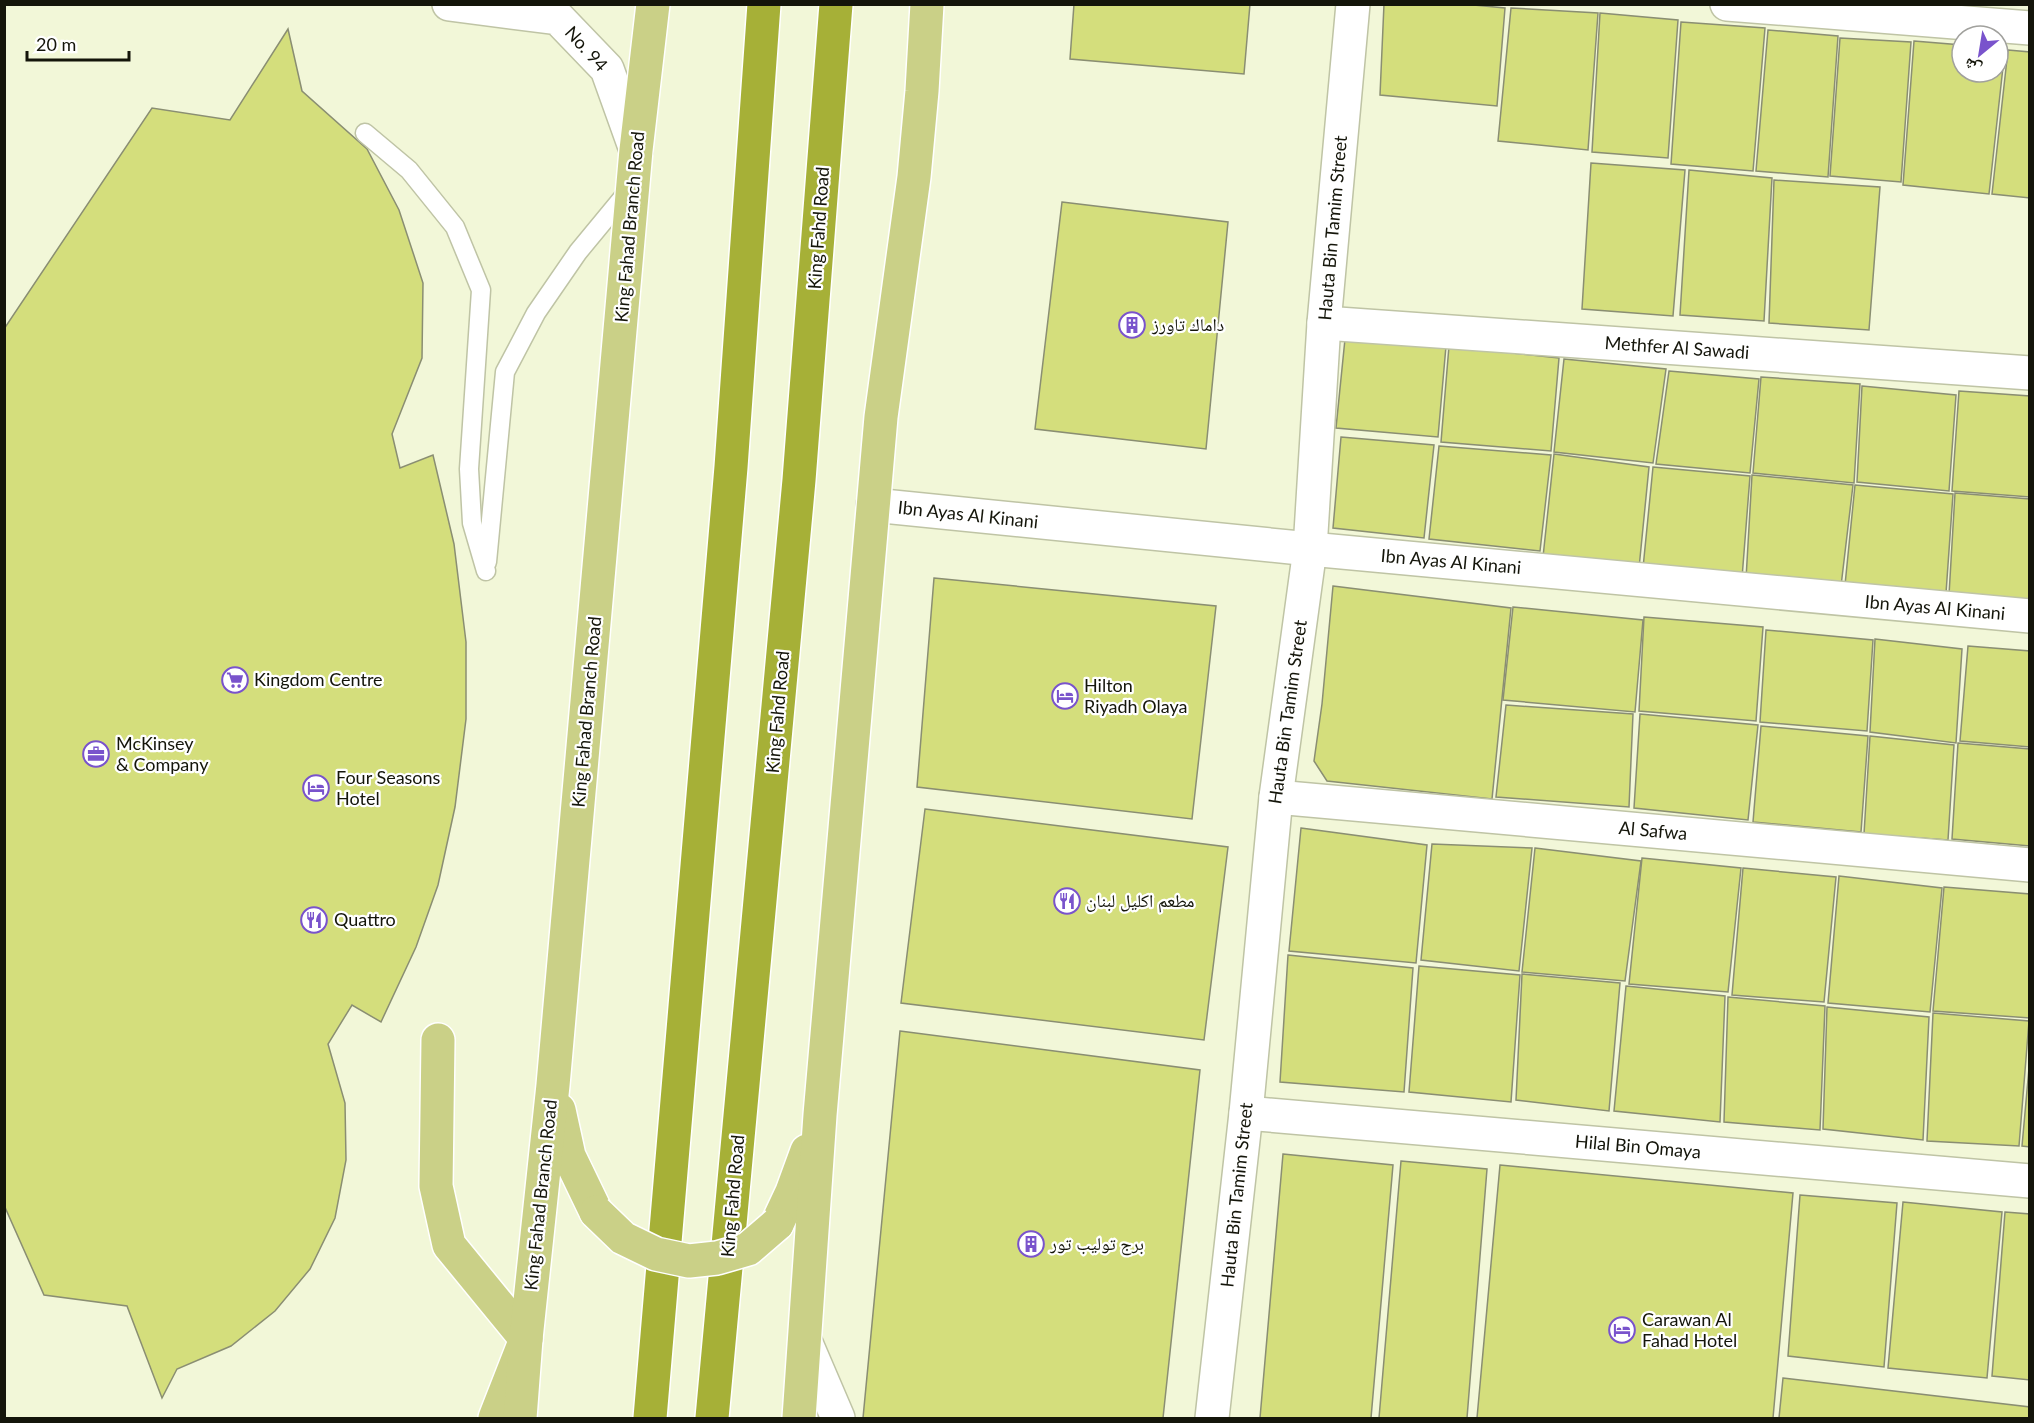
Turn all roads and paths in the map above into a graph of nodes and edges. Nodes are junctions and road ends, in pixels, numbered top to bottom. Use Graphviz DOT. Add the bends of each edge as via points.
graph roads {
  1 [pos="449,4"];
  2 [pos="653,4"];
  3 [pos="764,4"];
  4 [pos="836,4"];
  5 [pos="927,4"];
  6 [pos="1353,4"];
  7 [pos="1727,4"];
  8 [pos="2030,28"];
  9 [pos="365,133"];
  10 [pos="636,150"];
  11 [pos="633,185"];
  12 [pos="1324,323"];
  13 [pos="2030,373"];
  14 [pos="873,505"];
  15 [pos="1310,549"];
  16 [pos="2030,616"];
  17 [pos="1276,797"];
  18 [pos="2030,865"];
  19 [pos="438,1040"];
  20 [pos="553,1085"];
  21 [pos="1246,1113"];
  22 [pos="820,1115"];
  23 [pos="2030,1181"];
  24 [pos="526,1339"];
  25 [pos="806,1341"];
  26 [pos="495,1419"];
  27 [pos="520,1419"];
  28 [pos="650,1419"];
  29 [pos="712,1419"];
  30 [pos="799,1419"];
  31 [pos="838,1419"];
  32 [pos="1212,1419"];
  1 -- 10 [label="street, No. 94" via="558,18 607,69"];
  2 -- 10 [label="main road, King Fahad Branch Road"];
  3 -- 28 [label="highway" via="730,467"];
  4 -- 29 [label="highway, King Fahd Road" via="799,480"];
  5 -- 14 [label="main road" via="914,177"];
  6 -- 12 [label="street, Hauta Bin Tamim Street"];
  7 -- 8 [label="street"];
  9 -- 11 [label="lane" via="409,170 455,227 481,290 469,469 472,523 486,571 505,372 536,313 572,260"];
  10 -- 11 [label="main road, King Fahad Branch Road"];
  11 -- 20 [label="main road, King Fahad Branch Road"];
  12 -- 13 [label="street, Methfer Al Sawadi"];
  12 -- 15 [label="street, Hauta Bin Tamim Street"];
  14 -- 15 [label="street, Ibn Ayas Al Kinani"];
  14 -- 22 [label="main road"];
  15 -- 16 [label="street, Ibn Ayas Al Kinani"];
  15 -- 17 [label="street, Hauta Bin Tamim Street"];
  17 -- 18 [label="street, Al Safwa"];
  17 -- 21 [label="street, Hauta Bin Tamim Street"];
  19 -- 24 [label="main road" via="436,1186 449,1245"];
  20 -- 22 [label="main road, bridge" via="569,1156 596,1212 623,1238 656,1254 689,1261 748,1249 777,1224"];
  20 -- 24 [label="main road, King Fahad Branch Road"];
  21 -- 23 [label="street, Hilal Bin Omaya"];
  21 -- 32 [label="street, Hauta Bin Tamim Street"];
  22 -- 25 [label="main road"];
  24 -- 26 [label="main road"];
  24 -- 27 [label="main road, King Fahad Branch Road"];
  25 -- 30 [label="main road"];
  25 -- 31 [label="street"];
}
